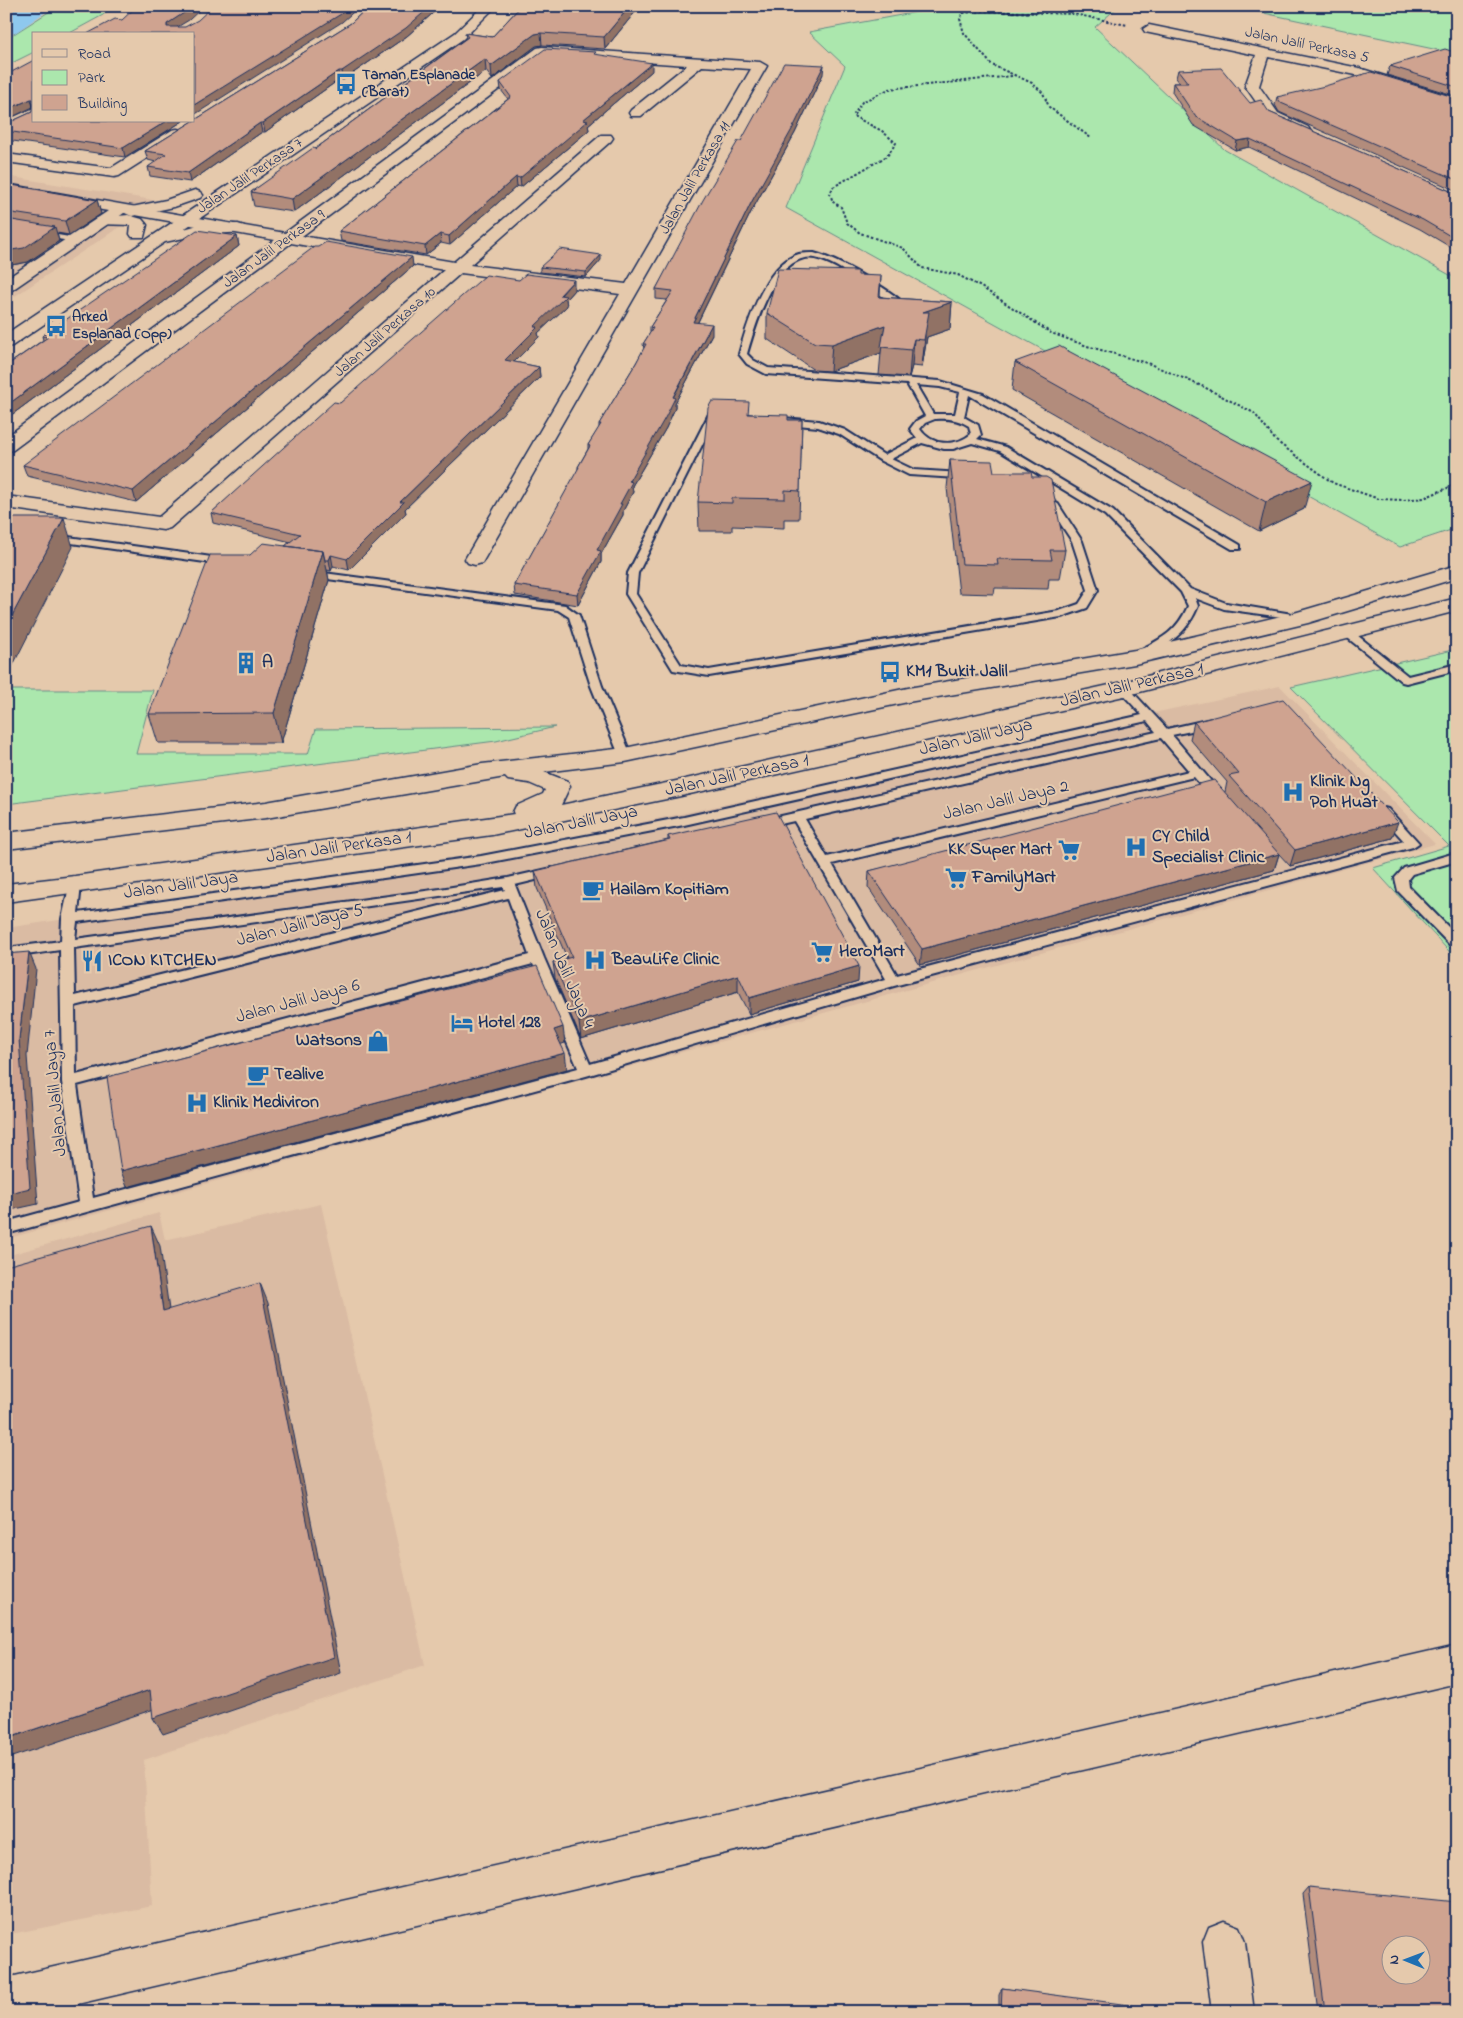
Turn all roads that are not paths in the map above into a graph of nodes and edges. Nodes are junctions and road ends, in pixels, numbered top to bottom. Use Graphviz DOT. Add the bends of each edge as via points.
graph roads {
  1 [pos="490,6"];
  2 [pos="446,27"];
  3 [pos="1149,29"];
  4 [pos="1264,52"];
  5 [pos="699,62"];
  6 [pos="1457,102"];
  7 [pos="636,113"];
  8 [pos="318,114"];
  9 [pos="189,126"];
  10 [pos="1316,136"];
  11 [pos="606,138"];
  12 [pos="6,158"];
  13 [pos="6,188"];
  14 [pos="218,197"];
  15 [pos="126,210"];
  16 [pos="164,216"];
  17 [pos="185,220"];
  18 [pos="102,221"];
  19 [pos="6,228"];
  20 [pos="238,229"];
  21 [pos="138,234"];
  22 [pos="288,238"];
  23 [pos="75,240"];
  24 [pos="153,242"];
  25 [pos="458,268"];
  26 [pos="10,280"];
  27 [pos="630,290"];
  28 [pos="912,312"];
  29 [pos="6,323"];
  30 [pos="6,342"];
  31 [pos="910,382"];
  32 [pos="965,390"];
  33 [pos="930,417"];
  34 [pos="959,418"];
  35 [pos="922,439"];
  36 [pos="972,440"];
  37 [pos="6,446"];
  38 [pos="884,459"];
  39 [pos="6,502"];
  40 [pos="44,537"];
  41 [pos="1236,546"];
  42 [pos="475,559"];
  43 [pos="233,563"];
  44 [pos="1457,571"];
  45 [pos="299,572"];
  46 [pos="1186,591"];
  47 [pos="1457,604"];
  48 [pos="1416,616"];
  49 [pos="1300,618"];
  50 [pos="1457,618"];
  51 [pos="1348,633"];
  52 [pos="1135,656"];
  53 [pos="1457,667"];
  54 [pos="1124,689"];
  55 [pos="1151,717"];
  56 [pos="1228,720"];
  57 [pos="1163,734"];
  58 [pos="625,755"];
  59 [pos="482,772"];
  60 [pos="1197,774"];
  61 [pos="1372,800"];
  62 [pos="1226,806"];
  63 [pos="797,816"];
  64 [pos="492,827"];
  65 [pos="749,827"];
  66 [pos="6,841"];
  67 [pos="1454,857"];
  68 [pos="824,862"];
  69 [pos="566,869"];
  70 [pos="75,885"];
  71 [pos="510,887"];
  72 [pos="6,893"];
  73 [pos="70,919"];
  74 [pos="1457,944"];
  75 [pos="67,946"];
  76 [pos="6,953"];
  77 [pos="537,958"];
  78 [pos="894,981"];
  79 [pos="67,1003"];
  80 [pos="586,1070"];
  81 [pos="70,1082"];
  82 [pos="87,1207"];
  83 [pos="6,1228"];
  84 [pos="1457,1664"];
  85 [pos="1224,1942"];
  86 [pos="6,1999"];
  87 [pos="1233,2012"];
  1 -- 14 [label="street, Jalan Jalil Perkasa 7" via="459,36"];
  2 -- 8 [label="street"];
  3 -- 4 [label="street, Jalan Jalil Perkasa 5"];
  4 -- 6 [label="street, Jalan Jalil Perkasa 5" via="1358,72"];
  4 -- 10 [label="street" via="1252,86 1273,116"];
  5 -- 7 [label="street"];
  5 -- 22 [label="street, Jalan Jalil Perkasa 9" via="542,51"];
  5 -- 27 [label="street, Jalan Jalil Perkasa 11" via="760,66"];
  9 -- 12 [label="street" via="114,173"];
  11 -- 25 [label="street, Jalan Jalil Perkasa 10"];
  13 -- 15 [label="street"];
  14 -- 17 [label="street, Jalan Jalil Perkasa 7"];
  14 -- 20 [label="street" via="224,217"];
  15 -- 16 [label="street"];
  15 -- 16 [label="street, Jalan Jalil Perkasa 7" via="170,204 199,192"];
  15 -- 18 [label="street"];
  16 -- 17 [label="street"];
  16 -- 21 [label="street, Jalan Jalil Perkasa 7"];
  17 -- 20 [label="street"];
  17 -- 24 [label="street, Jalan Jalil Perkasa 7"];
  18 -- 21 [label="street" via="133,220 139,225"];
  18 -- 23 [label="street"];
  19 -- 23 [label="lane"];
  20 -- 22 [label="street"];
  20 -- 24 [label="street" via="198,230"];
  21 -- 29 [label="street, Jalan Jalil Perkasa 7"];
  22 -- 25 [label="street"];
  22 -- 37 [label="street, Jalan Jalil Perkasa 9"];
  23 -- 26 [label="street"];
  24 -- 30 [label="street, Jalan Jalil Perkasa 7"];
  25 -- 27 [label="street"];
  25 -- 39 [label="street, Jalan Jalil Perkasa 10" via="163,524"];
  27 -- 42 [label="street, Jalan Jalil Perkasa 11"];
  28 -- 31 [label="lane" via="820,256 802,256 786,264 772,280 748,332 742,354 766,371"];
  31 -- 32 [label="lane"];
  31 -- 33 [label="lane"];
  32 -- 34 [label="lane"];
  32 -- 41 [label="lane"];
  33 -- 34 [label="lane"];
  33 -- 35 [label="lane" via="922,420 916,429"];
  34 -- 36 [label="lane" via="973,425 976,435"];
  35 -- 36 [label="lane" via="948,446"];
  35 -- 38 [label="lane"];
  36 -- 46 [label="lane" via="1002,449 1109,513"];
  38 -- 38 [label="lane" via="842,432 819,424 713,414 633,573 631,594 677,668 709,674 1061,614 1083,606 1093,590 1077,541 1054,506 1016,485 990,477 912,473"];
  40 -- 43 [label="lane"];
  44 -- 49 [label="street, Jalan Jalil Perkasa 1"];
  45 -- 58 [label="lane" via="561,607 574,614 605,710"];
  46 -- 49 [label="lane" via="1224,606"];
  46 -- 52 [label="lane" via="1193,606 1179,633"];
  47 -- 48 [label="street, Jalan Jalil Perkasa 1"];
  48 -- 50 [label="street"];
  48 -- 51 [label="street, Jalan Jalil Perkasa 1"];
  49 -- 52 [label="street, Jalan Jalil Perkasa 1"];
  51 -- 53 [label="lane" via="1406,680"];
  51 -- 54 [label="street, Jalan Jalil Perkasa 1"];
  52 -- 58 [label="street, Jalan Jalil Perkasa 1" via="908,695"];
  54 -- 55 [label="lane"];
  54 -- 64 [label="street, Jalan Jalil Perkasa 1"];
  55 -- 57 [label="lane"];
  55 -- 73 [label="lane, Jalan Jalil Jaya" via="684,821 481,860"];
  56 -- 57 [label="lane"];
  57 -- 60 [label="lane"];
  57 -- 63 [label="lane"];
  58 -- 59 [label="street, Jalan Jalil Perkasa 1"];
  59 -- 64 [label="street" via="532,776 558,786 553,799"];
  59 -- 66 [label="street, Jalan Jalil Perkasa 1" via="266,810"];
  60 -- 62 [label="lane"];
  60 -- 68 [label="lane, Jalan Jalil Jaya 2"];
  61 -- 78 [label="lane" via="1413,843 1285,872"];
  63 -- 65 [label="lane"];
  63 -- 68 [label="lane"];
  64 -- 70 [label="street, Jalan Jalil Perkasa 1"];
  67 -- 74 [label="lane" via="1408,871 1401,878 1403,888"];
  68 -- 78 [label="lane"];
  69 -- 71 [label="lane"];
  70 -- 72 [label="street, Jalan Jalil Perkasa 1"];
  70 -- 73 [label="lane, Jalan Jalil Jaya 7"];
  71 -- 75 [label="lane"];
  71 -- 77 [label="lane, Jalan Jalil Jaya 4"];
  71 -- 79 [label="lane, Jalan Jalil Jaya 5"];
  73 -- 75 [label="lane, Jalan Jalil Jaya 7"];
  75 -- 76 [label="lane"];
  75 -- 79 [label="lane, Jalan Jalil Jaya 7"];
  77 -- 80 [label="lane, Jalan Jalil Jaya 4"];
  77 -- 81 [label="lane, Jalan Jalil Jaya 6"];
  78 -- 80 [label="lane"];
  79 -- 81 [label="lane, Jalan Jalil Jaya 7"];
  80 -- 82 [label="lane"];
  81 -- 82 [label="lane, Jalan Jalil Jaya 7"];
  82 -- 83 [label="lane"];
  84 -- 86 [label="street"];
  85 -- 87 [label="street"];
}
